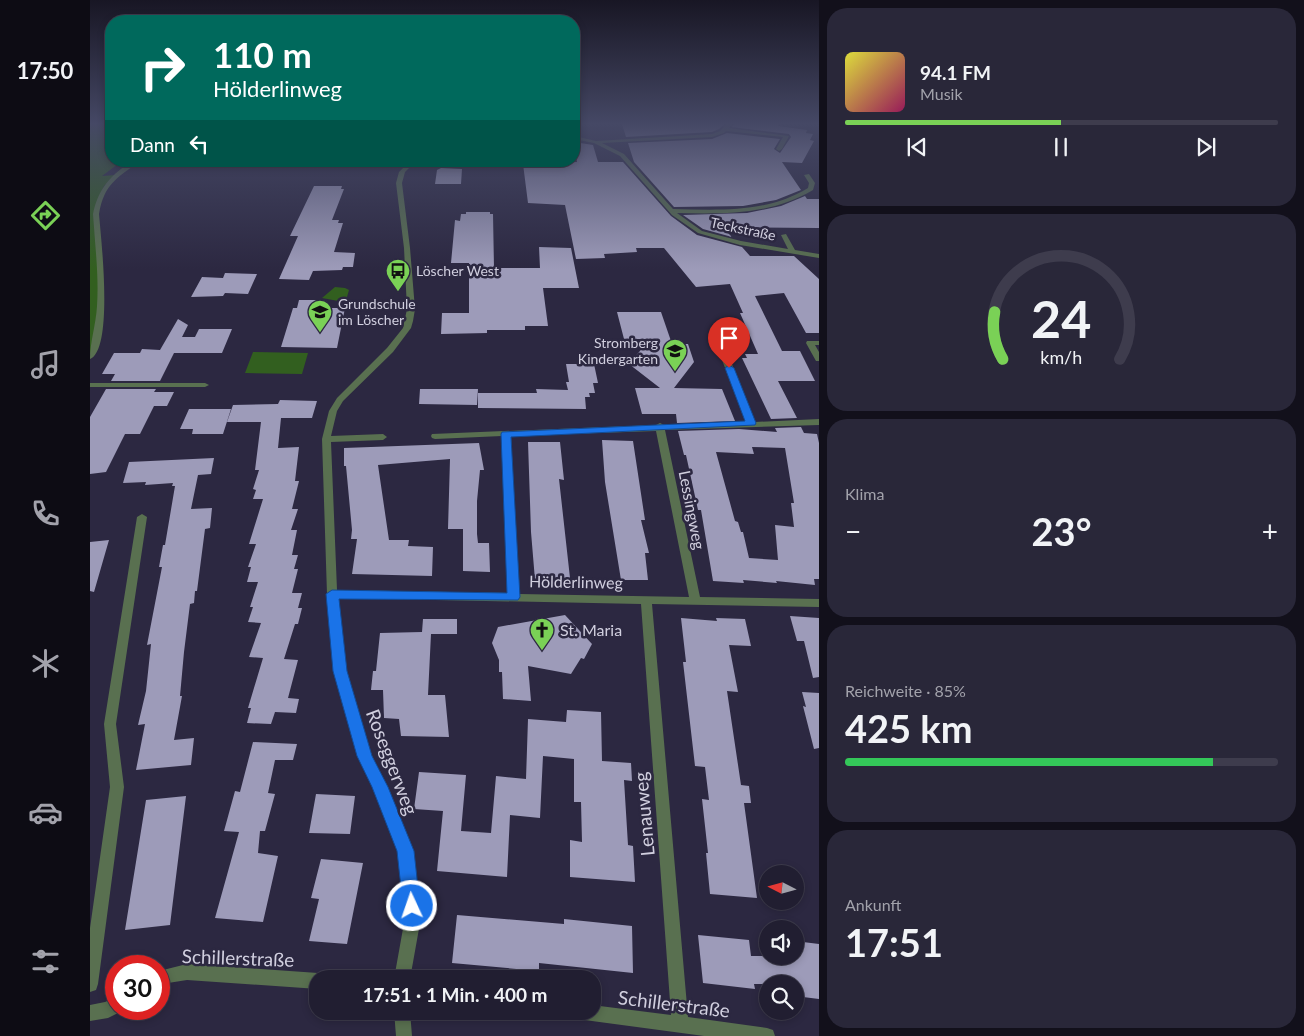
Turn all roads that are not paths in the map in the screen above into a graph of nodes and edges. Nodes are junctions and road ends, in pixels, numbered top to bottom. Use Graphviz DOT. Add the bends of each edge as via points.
graph roads {
  1 [pos="121,172"];
  2 [pos="402,172"];
  3 [pos="639,172"];
  4 [pos="807,175"];
  5 [pos="671,211"];
  6 [pos="784,235"];
  7 [pos="793,252"];
  8 [pos="819,256"];
  9 [pos="714,329"];
  10 [pos="819,344"];
  11 [pos="90,357"];
  12 [pos="819,359"];
  13 [pos="90,385"];
  14 [pos="205,385"];
  15 [pos="819,422"];
  16 [pos="751,423"];
  17 [pos="660,426"];
  18 [pos="506,434"];
  19 [pos="435,436"];
  20 [pos="383,437"];
  21 [pos="326,439"];
  22 [pos="142,517"];
  23 [pos="332,594"];
  24 [pos="514,597"];
  25 [pos="646,600"];
  26 [pos="695,600"];
  27 [pos="819,603"];
  28 [pos="404,970"];
  29 [pos="170,975"];
  30 [pos="309,981"];
  31 [pos="90,984"];
  32 [pos="105,1010"];
  33 [pos="90,1013"];
  34 [pos="601,1014"];
  35 [pos="403,1020"];
  36 [pos="680,1025"];
  37 [pos="404,1036"];
  38 [pos="767,1036"];
  1 -- 11 [label="street" via="100,192 97,202 100,316"];
  2 -- 21 [label="street, Roseggerweg" via="399,183 407,248 410,321 390,350 332,411"];
  3 -- 5 [label="street, Teckstraße"];
  4 -- 5 [label="street" via="812,189 770,206 729,212"];
  5 -- 7 [label="street, Teckstraße" via="700,232"];
  6 -- 7 [label="street, Teckstraße"];
  7 -- 8 [label="street, Teckstraße"];
  9 -- 16 [label="street"];
  10 -- 12 [label="street" via="810,343"];
  13 -- 14 [label="street"];
  15 -- 16 [label="street"];
  16 -- 17 [label="street"];
  17 -- 18 [label="street"];
  17 -- 26 [label="street, Lessingweg"];
  18 -- 19 [label="street"];
  18 -- 24 [label="street"];
  20 -- 21 [label="street"];
  21 -- 23 [label="street, Roseggerweg"];
  22 -- 31 [label="street" via="110,724 117,787"];
  23 -- 24 [label="street, Hölderlinweg"];
  23 -- 28 [label="street, Roseggerweg" via="340,671 354,722 365,756 406,851 412,923"];
  24 -- 25 [label="street, Hölderlinweg"];
  25 -- 26 [label="street, Hölderlinweg"];
  25 -- 36 [label="street, Lenauweg"];
  26 -- 27 [label="street, Hölderlinweg"];
  29 -- 30 [label="street, Schillerstraße" via="187,972"];
  32 -- 33 [label="street"];
  34 -- 36 [label="street, Schillerstraße"];
  35 -- 37 [label="street"];
  36 -- 38 [label="street, Schillerstraße"];
}
